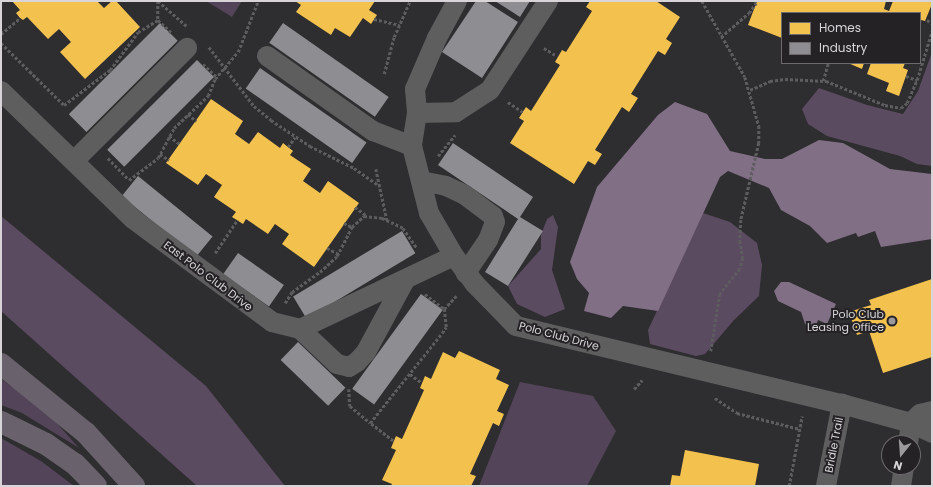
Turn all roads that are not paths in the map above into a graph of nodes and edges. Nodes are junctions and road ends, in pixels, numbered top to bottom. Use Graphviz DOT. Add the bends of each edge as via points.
graph roads {
  1 [pos="457,1"];
  2 [pos="548,1"];
  3 [pos="195,40"];
  4 [pos="267,56"];
  5 [pos="1,91"];
  6 [pos="417,113"];
  7 [pos="412,146"];
  8 [pos="74,162"];
  9 [pos="422,181"];
  10 [pos="454,256"];
  11 [pos="470,278"];
  12 [pos="405,280"];
  13 [pos="300,329"];
  14 [pos="1,364"];
  15 [pos="842,404"];
  16 [pos="932,411"];
  17 [pos="1,422"];
  18 [pos="911,423"];
  19 [pos="932,433"];
  20 [pos="909,435"];
  21 [pos="902,475"];
  22 [pos="96,486"];
  23 [pos="134,486"];
  24 [pos="826,486"];
  25 [pos="900,486"];
  1 -- 6 [label="street, Polo Club Drive" via="437,38 416,89"];
  2 -- 6 [label="street" via="490,90 456,112"];
  3 -- 8 [label="street"];
  4 -- 7 [label="street" via="373,131"];
  5 -- 8 [label="street, East Polo Club Drive"];
  6 -- 7 [label="street, Polo Club Drive"];
  7 -- 9 [label="street, Polo Club Drive"];
  8 -- 13 [label="street, East Polo Club Drive" via="133,219 202,273 272,322"];
  9 -- 10 [label="street, Polo Club Drive" via="429,213"];
  9 -- 11 [label="street" via="446,186 464,195 493,216 496,222"];
  10 -- 11 [label="street, Polo Club Drive"];
  10 -- 12 [label="street"];
  11 -- 15 [label="street, Polo Club Drive" via="516,326"];
  12 -- 13 [label="street"];
  12 -- 13 [label="street" via="366,352 349,367 337,364"];
  14 -- 23 [label="highway" via="86,434"];
  15 -- 18 [label="street, Polo Club Drive"];
  15 -- 24 [label="street, Bridle Trail"];
  16 -- 18 [label="street" via="920,414"];
  17 -- 22 [label="highway" via="46,444 75,464"];
  18 -- 19 [label="street, Polo Club Drive"];
  18 -- 20 [label="street"];
  21 -- 25 [label="street"];
}
